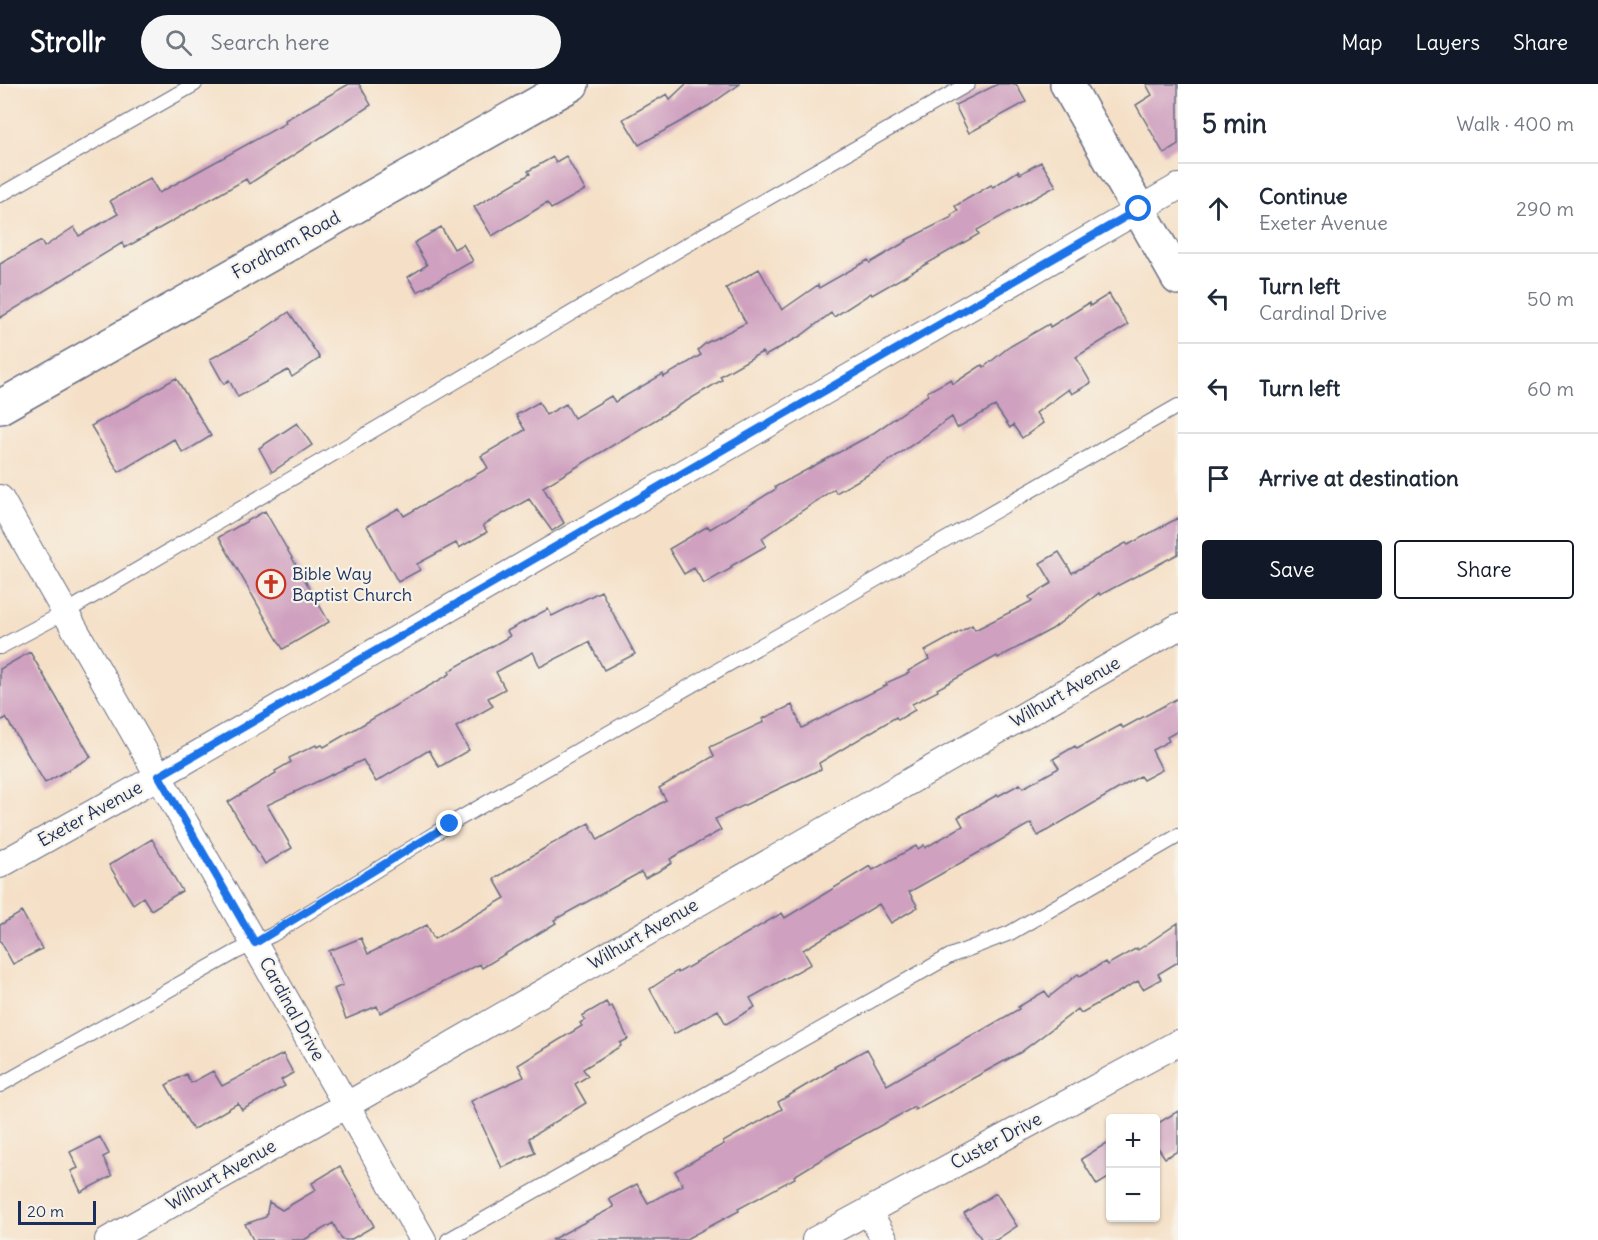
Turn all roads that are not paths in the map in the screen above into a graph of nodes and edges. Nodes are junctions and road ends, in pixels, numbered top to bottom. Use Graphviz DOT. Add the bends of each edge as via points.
graph roads {
  1 [pos="195,84"];
  2 [pos="572,84"];
  3 [pos="968,84"];
  4 [pos="1067,84"];
  5 [pos="1178,187"];
  6 [pos="0,195"];
  7 [pos="1139,209"];
  8 [pos="1178,278"];
  9 [pos="1178,406"];
  10 [pos="0,407"];
  11 [pos="0,498"];
  12 [pos="66,612"];
  13 [pos="1178,627"];
  14 [pos="0,647"];
  15 [pos="159,776"];
  16 [pos="1178,836"];
  17 [pos="0,866"];
  18 [pos="255,943"];
  19 [pos="1178,1043"];
  20 [pos="0,1085"];
  21 [pos="345,1105"];
  22 [pos="868,1211"];
  23 [pos="108,1240"];
  24 [pos="423,1240"];
  25 [pos="448,1240"];
  26 [pos="815,1240"];
  27 [pos="885,1240"];
  1 -- 6 [label="lane"];
  2 -- 10 [label="street, Fordham Road"];
  3 -- 12 [label="lane" via="701,236"];
  4 -- 7 [label="street"];
  5 -- 7 [label="street, Exeter Avenue"];
  7 -- 8 [label="street"];
  7 -- 15 [label="street, Exeter Avenue"];
  9 -- 18 [label="lane" via="450,824"];
  11 -- 12 [label="street, Cardinal Drive"];
  12 -- 14 [label="lane"];
  12 -- 15 [label="street, Cardinal Drive"];
  13 -- 21 [label="street, Wilhurt Avenue"];
  15 -- 17 [label="street, Exeter Avenue"];
  15 -- 18 [label="street, Cardinal Drive"];
  16 -- 25 [label="lane" via="1010,933 950,956"];
  18 -- 20 [label="lane"];
  18 -- 21 [label="street, Cardinal Drive"];
  19 -- 22 [label="street, Custer Drive"];
  21 -- 23 [label="street, Wilhurt Avenue"];
  21 -- 24 [label="street, Cardinal Drive"];
  22 -- 26 [label="street, Custer Drive"];
  22 -- 27 [label="street"];
}
